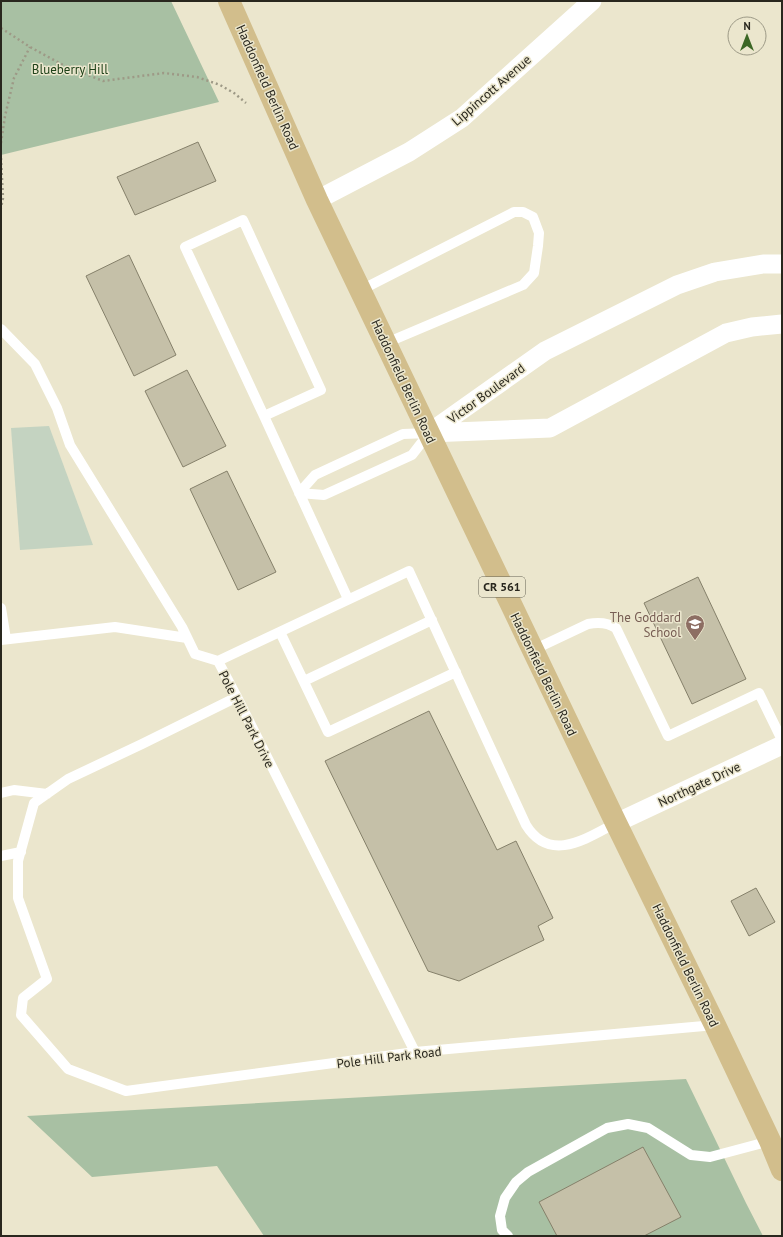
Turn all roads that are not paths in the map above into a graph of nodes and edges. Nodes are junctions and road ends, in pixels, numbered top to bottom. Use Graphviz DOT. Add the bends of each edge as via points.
graph roads {
  1 [pos="229,1"];
  2 [pos="592,1"];
  3 [pos="318,200"];
  4 [pos="782,264"];
  5 [pos="361,290"];
  6 [pos="782,324"];
  7 [pos="1,329"];
  8 [pos="386,343"];
  9 [pos="264,416"];
  10 [pos="429,433"];
  11 [pos="299,493"];
  12 [pos="348,600"];
  13 [pos="1,608"];
  14 [pos="432,620"];
  15 [pos="280,632"];
  16 [pos="187,638"];
  17 [pos="4,639"];
  18 [pos="532,650"];
  19 [pos="218,661"];
  20 [pos="456,672"];
  21 [pos="304,681"];
  22 [pos="237,697"];
  23 [pos="782,740"];
  24 [pos="782,745"];
  25 [pos="1,793"];
  26 [pos="47,794"];
  27 [pos="616,823"];
  28 [pos="21,852"];
  29 [pos="1,856"];
  30 [pos="715,1025"];
  31 [pos="415,1052"];
  32 [pos="776,1138"];
  33 [pos="782,1170"];
  34 [pos="508,1236"];
  1 -- 3 [label="main road, Haddonfield Berlin Road / CR 561"];
  2 -- 3 [label="street, Lippincott Avenue" via="462,118 409,152"];
  3 -- 5 [label="main road, Haddonfield Berlin Road / CR 561"];
  4 -- 10 [label="street, Victor Boulevard" via="763,264 715,272 677,285 545,351"];
  5 -- 8 [label="main road, Haddonfield Berlin Road / CR 561"];
  5 -- 8 [label="lane" via="514,212 523,212 533,217 539,233 538,246 534,273 523,285"];
  6 -- 10 [label="street, Victor Boulevard" via="752,327 726,334 550,428"];
  7 -- 16 [label="lane, Pole Hill Park Drive" via="35,364 57,408 70,445"];
  8 -- 10 [label="main road, Haddonfield Berlin Road / CR 561"];
  9 -- 9 [label="lane" via="185,247 243,220 321,390"];
  9 -- 11 [label="lane"];
  10 -- 11 [label="lane" via="403,434 315,475"];
  10 -- 11 [label="lane" via="412,455 324,495"];
  10 -- 18 [label="main road, Haddonfield Berlin Road / CR 561"];
  11 -- 12 [label="lane"];
  12 -- 14 [label="lane" via="409,571"];
  12 -- 15 [label="lane"];
  13 -- 17 [label="lane"];
  14 -- 20 [label="lane"];
  14 -- 21 [label="lane"];
  15 -- 19 [label="lane"];
  15 -- 21 [label="lane"];
  16 -- 17 [label="lane" via="115,627"];
  16 -- 19 [label="lane, Pole Hill Park Drive" via="195,654"];
  18 -- 23 [label="lane" via="588,624 608,624 616,628 668,736 759,693"];
  18 -- 27 [label="main road, Haddonfield Berlin Road / CR 561"];
  19 -- 22 [label="lane, Pole Hill Park Drive"];
  20 -- 21 [label="lane" via="328,732"];
  20 -- 27 [label="lane" via="526,825 534,835 552,845 568,845"];
  22 -- 26 [label="lane" via="68,779"];
  22 -- 31 [label="lane, Pole Hill Park Drive"];
  24 -- 27 [label="street, Northgate Drive"];
  25 -- 26 [label="lane" via="14,790"];
  26 -- 28 [label="lane" via="34,803"];
  27 -- 30 [label="main road, Haddonfield Berlin Road / CR 561"];
  28 -- 29 [label="lane"];
  28 -- 31 [label="lane, Pole Hill Park Road" via="18,861 18,898 47,980 23,998 21,1016 68,1069 126,1092"];
  30 -- 31 [label="lane, Pole Hill Park Road"];
  30 -- 32 [label="main road, Haddonfield Berlin Road / CR 561"];
  32 -- 33 [label="main road, Haddonfield Berlin Road / CR 561"];
  32 -- 34 [label="lane" via="710,1157 691,1155 648,1128 628,1124 607,1128 528,1172 516,1182 505,1198 500,1216 502,1230"];
}
